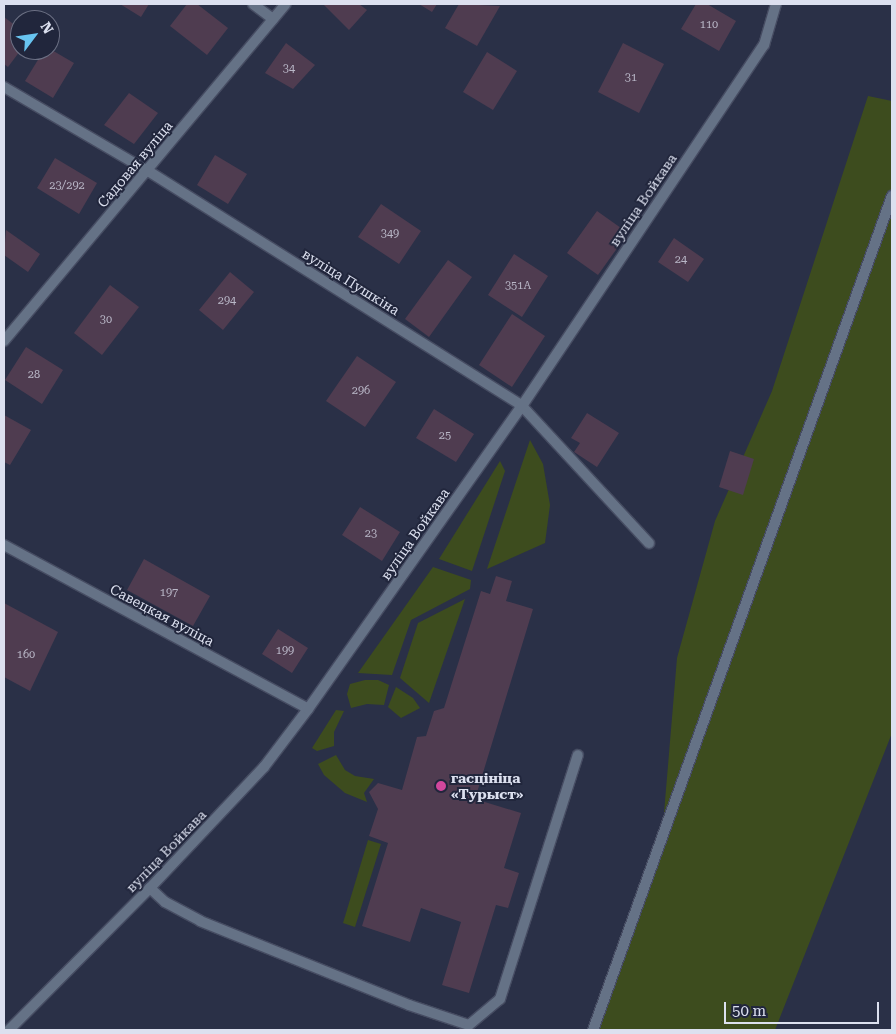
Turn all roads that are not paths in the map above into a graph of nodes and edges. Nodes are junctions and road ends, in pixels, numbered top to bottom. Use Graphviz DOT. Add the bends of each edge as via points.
graph roads {
  1 [pos="253,4"];
  2 [pos="286,4"];
  3 [pos="776,4"];
  4 [pos="273,19"];
  5 [pos="4,87"];
  6 [pos="148,171"];
  7 [pos="892,196"];
  8 [pos="4,341"];
  9 [pos="522,406"];
  10 [pos="650,543"];
  11 [pos="4,545"];
  12 [pos="308,709"];
  13 [pos="578,755"];
  14 [pos="150,888"];
  15 [pos="9,1030"];
  16 [pos="593,1030"];
  1 -- 4 [label="street"];
  2 -- 4 [label="street, Садовая вуліца"];
  3 -- 9 [label="street, вуліца Войкава" via="764,45"];
  4 -- 6 [label="street, Садовая вуліца"];
  5 -- 6 [label="street, вуліца Пушкіна"];
  6 -- 8 [label="street, Садовая вуліца"];
  6 -- 9 [label="street, вуліца Пушкіна"];
  7 -- 16 [label="street"];
  9 -- 10 [label="street, вуліца Пушкіна"];
  9 -- 12 [label="street, вуліца Войкава"];
  11 -- 12 [label="street, Савецкая вуліца"];
  12 -- 14 [label="street, вуліца Войкава" via="264,767"];
  13 -- 14 [label="street" via="500,999 469,1025 409,1005 207,924 165,902"];
  14 -- 15 [label="street, вуліца Войкава"];
}
